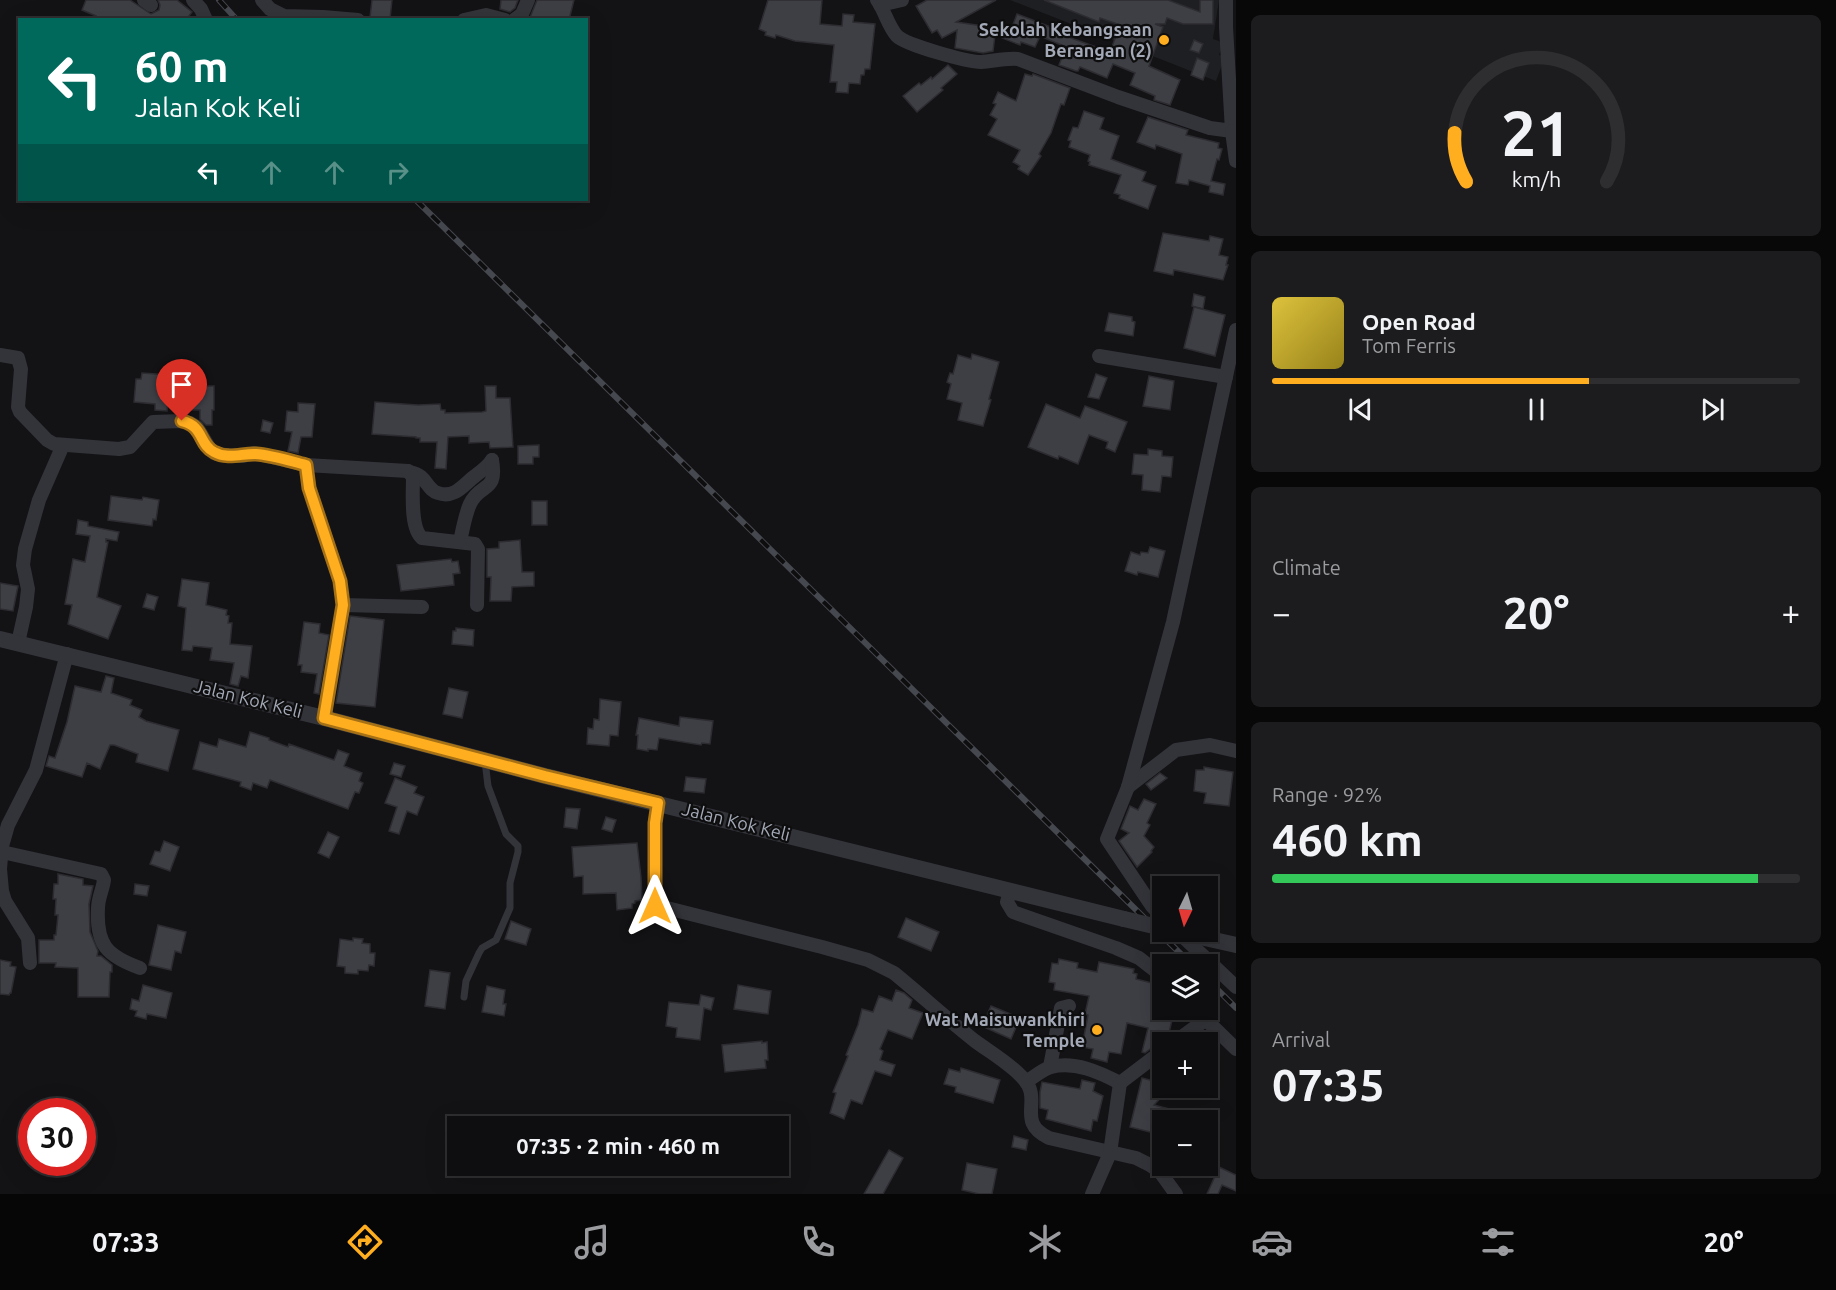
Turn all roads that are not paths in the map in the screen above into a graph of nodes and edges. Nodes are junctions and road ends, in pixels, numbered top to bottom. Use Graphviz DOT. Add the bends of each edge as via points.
graph roads {
  1 [pos="193,0"];
  2 [pos="262,0"];
  3 [pos="528,0"];
  4 [pos="902,0"];
  5 [pos="1226,0"];
  6 [pos="879,3"];
  7 [pos="205,18"];
  8 [pos="340,18"];
  9 [pos="473,18"];
  10 [pos="497,18"];
  11 [pos="517,18"];
  12 [pos="1231,29"];
  13 [pos="1232,131"];
  14 [pos="1236,162"];
  15 [pos="1236,330"];
  16 [pos="0,355"];
  17 [pos="1099,356"];
  18 [pos="1226,377"];
  19 [pos="63,444"];
  20 [pos="306,465"];
  21 [pos="408,471"];
  22 [pos="460,541"];
  23 [pos="343,605"];
  24 [pos="477,605"];
  25 [pos="422,607"];
  26 [pos="0,639"];
  27 [pos="18,643"];
  28 [pos="67,654"];
  29 [pos="324,718"];
  30 [pos="1236,751"];
  31 [pos="485,759"];
  32 [pos="1128,787"];
  33 [pos="658,803"];
  34 [pos="2,852"];
  35 [pos="1010,891"];
  36 [pos="1152,906"];
  37 [pos="1152,926"];
  38 [pos="1218,941"];
  39 [pos="1189,942"];
  40 [pos="1236,945"];
  41 [pos="30,963"];
  42 [pos="140,968"];
  43 [pos="1152,968"];
  44 [pos="1236,987"];
  45 [pos="464,997"];
  46 [pos="1069,1006"];
  47 [pos="1196,1020"];
  48 [pos="1206,1020"];
  49 [pos="1184,1032"];
  50 [pos="1236,1049"];
  51 [pos="1152,1059"];
  52 [pos="1050,1067"];
  53 [pos="1026,1082"];
  54 [pos="1120,1083"];
  55 [pos="1110,1152"];
  56 [pos="1092,1194"];
  57 [pos="1176,1194"];
  1 -- 7 [label="street"];
  2 -- 8 [label="street" via="284,16"];
  3 -- 11 [label="street"];
  4 -- 6 [label="street"];
  5 -- 12 [label="street"];
  6 -- 13 [label="street" via="897,37 906,43 979,62 1018,59 1190,122"];
  9 -- 10 [label="street"];
  12 -- 13 [label="street"];
  13 -- 14 [label="street"];
  15 -- 18 [label="street"];
  16 -- 19 [label="street" via="18,358 20,362 20,412 47,440"];
  17 -- 18 [label="street"];
  18 -- 32 [label="street" via="1173,622"];
  19 -- 20 [label="street" via="120,449 130,447 153,422 182,421 197,427 214,453 254,453"];
  19 -- 27 [label="street" via="39,500 25,549 23,566 28,589"];
  20 -- 21 [label="street"];
  20 -- 23 [label="street" via="309,488 340,581"];
  21 -- 22 [label="street" via="413,477 419,536"];
  21 -- 22 [label="street" via="420,476 437,493 447,494 456,492 486,470 492,460 493,481 470,503"];
  22 -- 24 [label="street" via="475,544 477,549"];
  23 -- 25 [label="street"];
  23 -- 29 [label="street"];
  26 -- 27 [label="street, Jalan Kok Keli"];
  27 -- 28 [label="street, Jalan Kok Keli"];
  28 -- 29 [label="street, Jalan Kok Keli"];
  28 -- 34 [label="street" via="36,770 8,825"];
  29 -- 31 [label="street, Jalan Kok Keli"];
  30 -- 32 [label="street" via="1210,745 1176,750"];
  31 -- 33 [label="street, Jalan Kok Keli"];
  31 -- 45 [label="lane" via="488,786 506,834 518,846 518,852 510,883 510,908 496,940 479,953 466,981"];
  32 -- 36 [label="street" via="1107,839"];
  33 -- 35 [label="street, Jalan Kok Keli"];
  33 -- 53 [label="street" via="655,906 822,946 882,966"];
  34 -- 41 [label="street" via="2,891 27,934"];
  34 -- 42 [label="street" via="101,874 104,880 98,908 102,943 116,958"];
  35 -- 37 [label="street, Jalan Kok Keli, bridge"];
  35 -- 43 [label="street" via="1007,902 1013,912 1116,948"];
  38 -- 40 [label="street"];
  39 -- 44 [label="street"];
  46 -- 52 [label="street" via="1061,1008"];
  47 -- 49 [label="street"];
  48 -- 50 [label="street"];
  51 -- 54 [label="street"];
  52 -- 53 [label="street"];
  52 -- 54 [label="street" via="1088,1068"];
  53 -- 55 [label="street" via="1033,1097 1032,1122 1039,1133"];
  54 -- 55 [label="street"];
  55 -- 56 [label="street"];
  55 -- 57 [label="street" via="1150,1164"];
}
